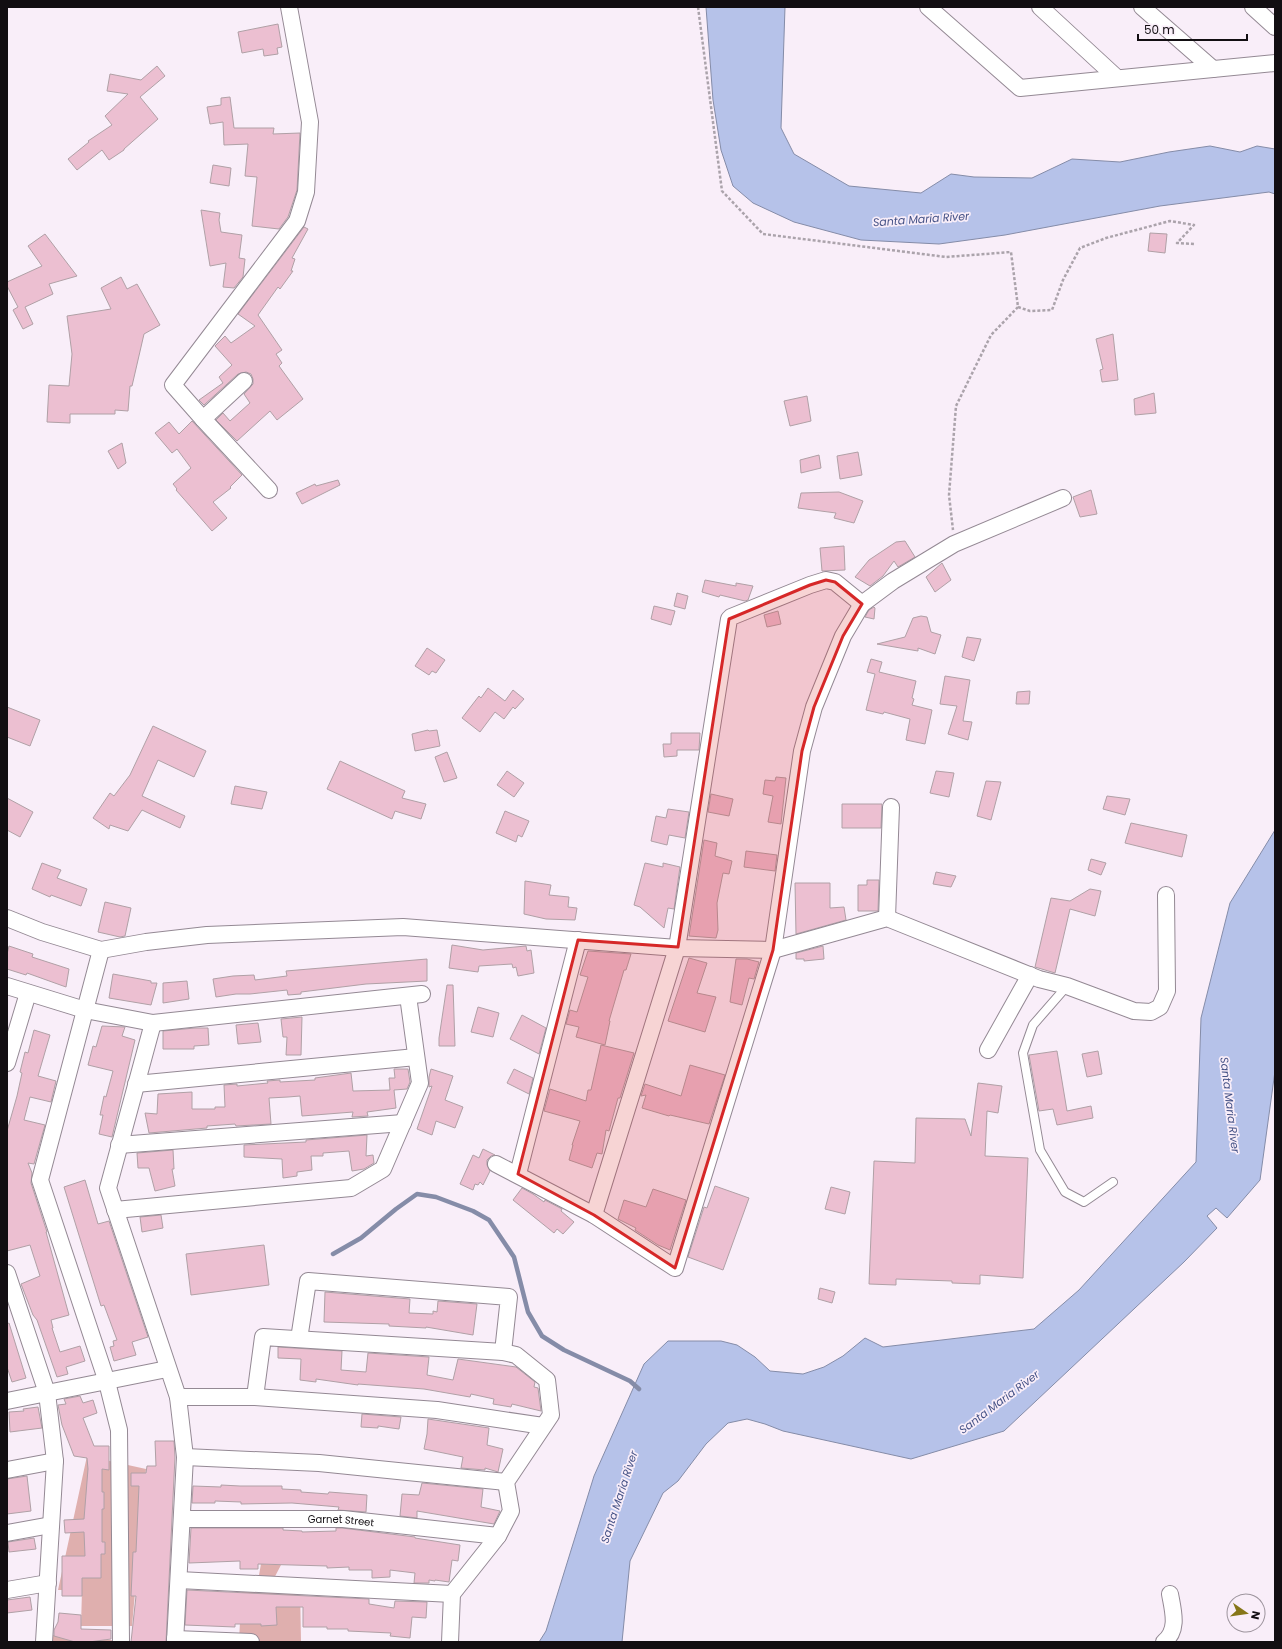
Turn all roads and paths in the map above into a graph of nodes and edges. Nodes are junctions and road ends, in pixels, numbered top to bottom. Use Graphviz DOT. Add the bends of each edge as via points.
graph roads {
  1 [pos="289,7"];
  2 [pos="698,7"];
  3 [pos="928,7"];
  4 [pos="1040,7"];
  5 [pos="1142,7"];
  6 [pos="1253,7"];
  7 [pos="1275,27"];
  8 [pos="1275,64"];
  9 [pos="1213,69"];
  10 [pos="1117,78"];
  11 [pos="1194,244"];
  12 [pos="1018,307"];
  13 [pos="244,381"];
  14 [pos="203,419"];
  15 [pos="269,490"];
  16 [pos="1063,498"];
  17 [pos="954,544"];
  18 [pos="862,604"];
  19 [pos="891,807"];
  20 [pos="1166,895"];
  21 [pos="7,918"];
  22 [pos="887,918"];
  23 [pos="578,940"];
  24 [pos="677,948"];
  25 [pos="101,950"];
  26 [pos="773,950"];
  27 [pos="1030,975"];
  28 [pos="7,986"];
  29 [pos="1067,986"];
  30 [pos="28,993"];
  31 [pos="85,1010"];
  32 [pos="153,1023"];
  33 [pos="988,1050"];
  34 [pos="416,1057"];
  35 [pos="7,1062"];
  36 [pos="136,1084"];
  37 [pos="403,1123"];
  38 [pos="119,1145"];
  39 [pos="496,1164"];
  40 [pos="518,1174"];
  41 [pos="1113,1182"];
  42 [pos="115,1210"];
  43 [pos="594,1215"];
  44 [pos="7,1273"];
  45 [pos="300,1339"];
  46 [pos="502,1352"];
  47 [pos="167,1369"];
  48 [pos="107,1382"];
  49 [pos="48,1393"];
  50 [pos="178,1397"];
  51 [pos="255,1397"];
  52 [pos="7,1401"];
  53 [pos="543,1426"];
  54 [pos="185,1458"];
  55 [pos="55,1461"];
  56 [pos="7,1470"];
  57 [pos="506,1482"];
  58 [pos="182,1519"];
  59 [pos="51,1525"];
  60 [pos="7,1533"];
  61 [pos="498,1536"];
  62 [pos="179,1580"];
  63 [pos="48,1583"];
  64 [pos="7,1590"];
  65 [pos="452,1594"];
  66 [pos="1170,1594"];
  67 [pos="175,1641"];
  68 [pos="44,1642"];
  69 [pos="121,1642"];
  70 [pos="251,1642"];
  71 [pos="450,1642"];
  72 [pos="1164,1642"];
  1 -- 14 [label="street" via="310,122 306,192 297,220 173,385"];
  2 -- 12 [label="path" via="722,191 763,234 946,257 1011,252"];
  3 -- 10 [label="street" via="1020,88"];
  4 -- 10 [label="street"];
  5 -- 9 [label="street"];
  6 -- 7 [label="street"];
  8 -- 9 [label="street"];
  9 -- 10 [label="street"];
  11 -- 12 [label="path" via="1177,242 1194,225 1170,221 1106,238 1080,248 1063,280 1052,310 1030,311"];
  12 -- 17 [label="path" via="990,335 956,406 949,495"];
  13 -- 14 [label="street"];
  14 -- 15 [label="street"];
  16 -- 17 [label="street"];
  17 -- 18 [label="street" via="892,582"];
  18 -- 24 [label="street" via="839,585 826,580 730,617"];
  18 -- 26 [label="street" via="843,636 816,700 802,751"];
  19 -- 22 [label="street"];
  20 -- 29 [label="street" via="1167,992 1160,1007 1151,1012 1134,1011"];
  21 -- 25 [label="street"];
  22 -- 26 [label="street"];
  22 -- 27 [label="street"];
  23 -- 24 [label="street"];
  23 -- 25 [label="street" via="403,927 207,935"];
  23 -- 40 [label="street"];
  24 -- 26 [label="street"];
  24 -- 43 [label="street"];
  25 -- 31 [label="street"];
  26 -- 43 [label="street" via="675,1268"];
  27 -- 29 [label="street"];
  27 -- 33 [label="street"];
  28 -- 30 [label="street"];
  29 -- 41 [label="lane" via="1033,1025 1023,1053 1040,1150 1065,1192 1084,1202"];
  30 -- 31 [label="street"];
  30 -- 35 [label="street"];
  31 -- 32 [label="street"];
  31 -- 48 [label="street" via="40,1180"];
  32 -- 34 [label="street" via="415,995"];
  32 -- 36 [label="street"];
  34 -- 36 [label="street"];
  34 -- 37 [label="street" via="420,1083"];
  36 -- 38 [label="street"];
  37 -- 38 [label="street"];
  37 -- 42 [label="street" via="383,1169 351,1188"];
  38 -- 42 [label="street" via="108,1188"];
  39 -- 40 [label="street"];
  40 -- 43 [label="street"];
  42 -- 47 [label="street"];
  44 -- 49 [label="street"];
  45 -- 46 [label="street"];
  45 -- 46 [label="street" via="308,1281 509,1297"];
  45 -- 51 [label="street" via="263,1337"];
  46 -- 53 [label="street" via="516,1355 547,1380 551,1415"];
  47 -- 48 [label="street"];
  47 -- 50 [label="street"];
  48 -- 49 [label="street"];
  48 -- 69 [label="street" via="119,1430"];
  49 -- 52 [label="street"];
  49 -- 55 [label="street"];
  50 -- 51 [label="street"];
  50 -- 54 [label="street"];
  51 -- 53 [label="street" via="437,1410"];
  53 -- 57 [label="street"];
  54 -- 57 [label="street" via="319,1462"];
  54 -- 58 [label="street"];
  55 -- 56 [label="street"];
  55 -- 59 [label="street"];
  57 -- 61 [label="street" via="511,1511"];
  58 -- 61 [label="street, Garnet Street" via="343,1519"];
  58 -- 62 [label="street"];
  59 -- 60 [label="street"];
  59 -- 63 [label="street"];
  61 -- 65 [label="street"];
  62 -- 65 [label="street"];
  62 -- 67 [label="street"];
  63 -- 64 [label="street"];
  63 -- 68 [label="street"];
  65 -- 71 [label="street"];
  66 -- 72 [label="street" via="1174,1619 1169,1638"];
  67 -- 70 [label="street"];
}
